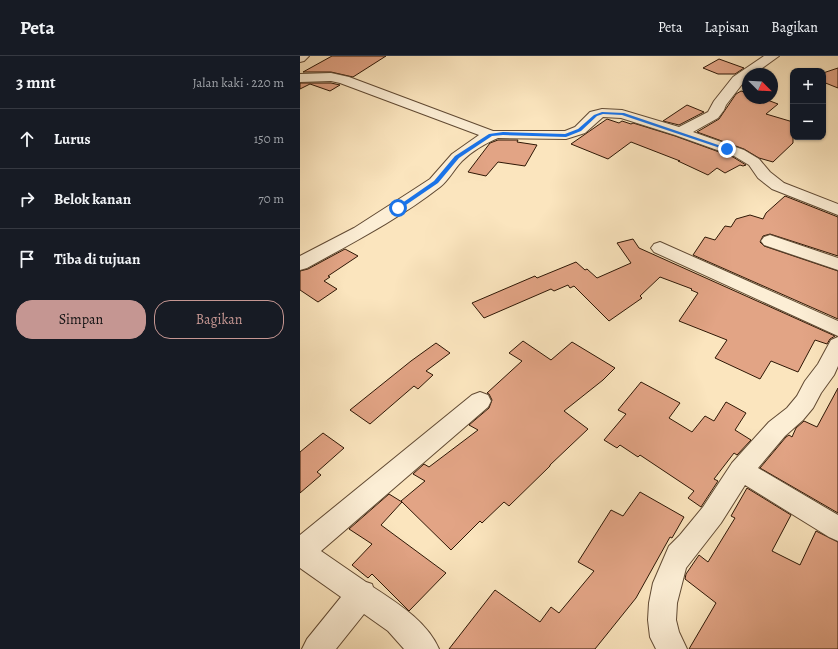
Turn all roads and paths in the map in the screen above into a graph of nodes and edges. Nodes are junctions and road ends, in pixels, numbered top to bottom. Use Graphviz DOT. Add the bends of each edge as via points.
graph roads {
  1 [pos="303,56"];
  2 [pos="773,56"];
  3 [pos="300,58"];
  4 [pos="300,78"];
  5 [pos="680,132"];
  6 [pos="491,135"];
  7 [pos="838,210"];
  8 [pos="770,241"];
  9 [pos="660,248"];
  10 [pos="300,264"];
  11 [pos="838,264"];
  12 [pos="838,329"];
  13 [pos="838,345"];
  14 [pos="480,401"];
  15 [pos="742,470"];
  16 [pos="838,529"];
  17 [pos="300,552"];
  18 [pos="362,594"];
  19 [pos="317,649"];
  20 [pos="424,649"];
  21 [pos="672,649"];
  1 -- 3 [label="street"];
  2 -- 5 [label="street" via="738,80 713,115"];
  4 -- 6 [label="street" via="331,77 344,80"];
  5 -- 6 [label="street" via="622,114 608,113 595,116 580,130 566,135"];
  5 -- 7 [label="street" via="739,153 754,162 764,175 778,186"];
  6 -- 10 [label="street" via="457,157 436,182 416,196 360,232"];
  8 -- 11 [label="street"];
  9 -- 12 [label="street"];
  13 -- 15 [label="street" via="805,402 777,429"];
  14 -- 17 [label="street"];
  15 -- 16 [label="street"];
  15 -- 21 [label="street" via="712,515 678,555 673,565 667,583 662,620 665,637"];
  17 -- 18 [label="street"];
  18 -- 19 [label="street"];
  18 -- 20 [label="street" via="398,621"];
}
